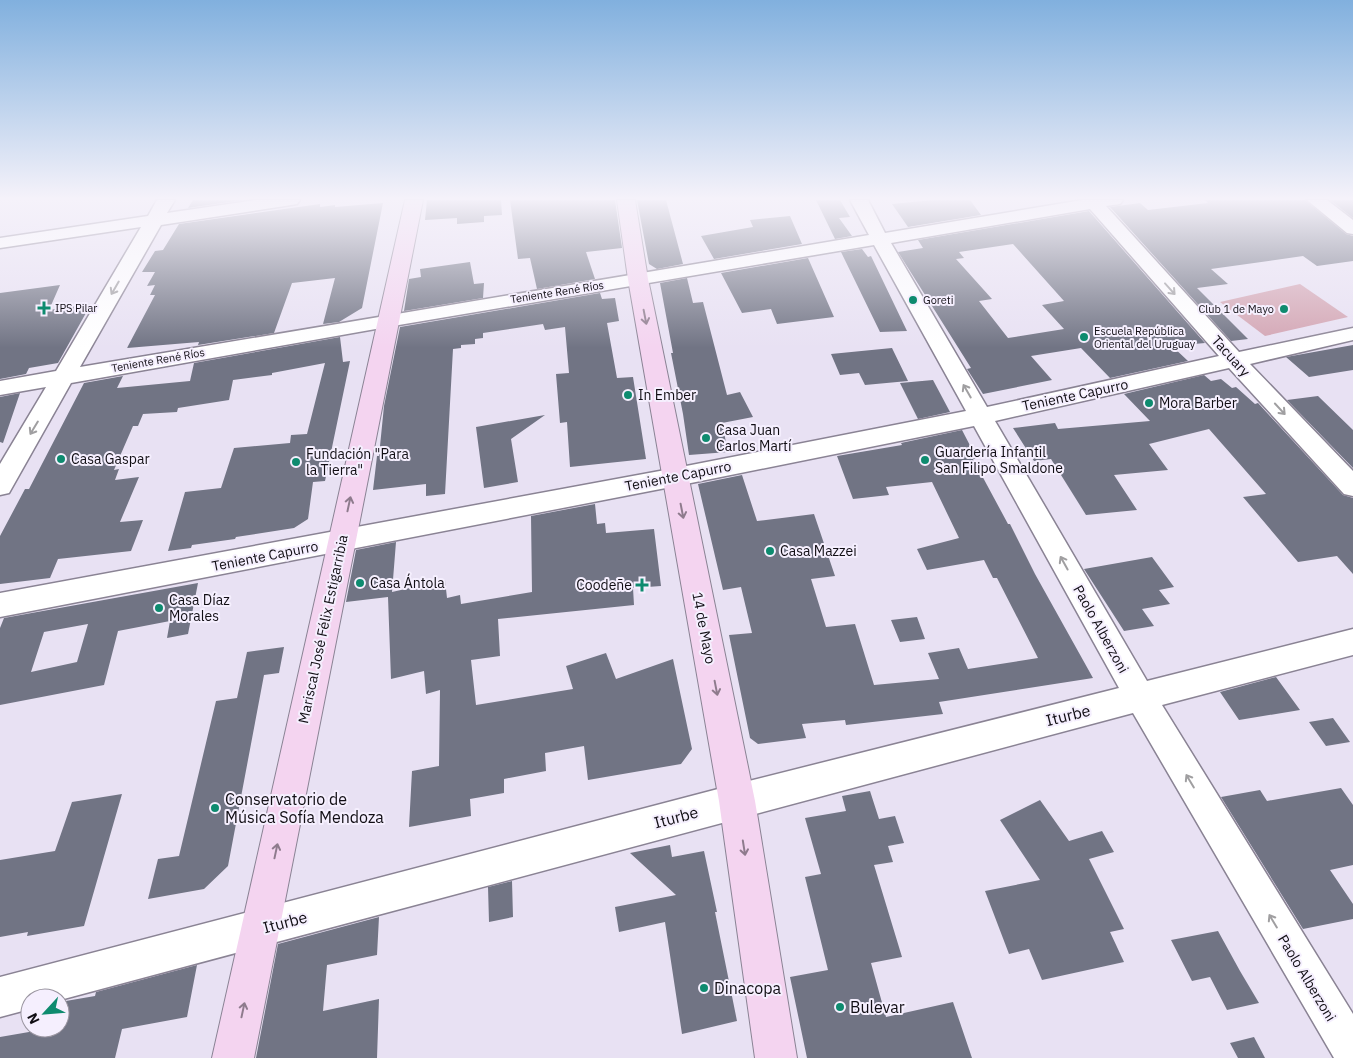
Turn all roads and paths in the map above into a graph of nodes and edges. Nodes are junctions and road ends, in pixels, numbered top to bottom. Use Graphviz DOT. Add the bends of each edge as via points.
graph roads {
  1 [pos="137,249"];
  2 [pos="403,249"];
  3 [pos="633,249"];
  4 [pos="812,249"];
  5 [pos="886,249"];
  6 [pos="1141,249"];
  7 [pos="638,279"];
  8 [pos="387,321"];
  9 [pos="1353,334"];
  10 [pos="1234,360"];
  11 [pos="65,377"];
  12 [pos="0,388"];
  13 [pos="981,416"];
  14 [pos="676,477"];
  15 [pos="0,486"];
  16 [pos="1353,487"];
  17 [pos="341,542"];
  18 [pos="0,605"];
  19 [pos="1353,642"];
  20 [pos="1140,697"];
  21 [pos="737,801"];
  22 [pos="260,929"];
  23 [pos="0,996"];
  24 [pos="1353,1052"];
  25 [pos="233,1058"];
  26 [pos="776,1058"];
  1 -- 11 [label="street, one-way"];
  2 -- 8 [label="main road, Mariscal José Félix Estigarribia"];
  3 -- 7 [label="main road, 14 de Mayo"];
  4 -- 7 [label="street, Teniente René Ríos"];
  13 -- 5 [label="street, Paolo Alberzoni, one-way"];
  6 -- 10 [label="street, Tacuary, one-way"];
  7 -- 8 [label="street, Teniente René Ríos"];
  7 -- 14 [label="main road, 14 de Mayo, one-way"];
  8 -- 11 [label="street, Teniente René Ríos"];
  17 -- 8 [label="main road, Mariscal José Félix Estigarribia, one-way"];
  9 -- 10 [label="street, Teniente Capurro"];
  10 -- 13 [label="street, Teniente Capurro"];
  10 -- 16 [label="street, Tacuary, one-way"];
  11 -- 12 [label="street, Teniente René Ríos"];
  11 -- 15 [label="street, one-way"];
  13 -- 14 [label="street, Teniente Capurro"];
  20 -- 13 [label="street, Paolo Alberzoni, one-way"];
  14 -- 17 [label="street, Teniente Capurro"];
  14 -- 21 [label="main road, 14 de Mayo, one-way"];
  17 -- 18 [label="street, Teniente Capurro"];
  22 -- 17 [label="main road, Mariscal José Félix Estigarribia, one-way"];
  19 -- 20 [label="street, Iturbe"];
  20 -- 21 [label="street, Iturbe"];
  24 -- 20 [label="street, Paolo Alberzoni, one-way"];
  21 -- 22 [label="street, Iturbe"];
  21 -- 26 [label="main road, 14 de Mayo, one-way"];
  22 -- 23 [label="street, Iturbe"];
  25 -- 22 [label="main road, Mariscal José Félix Estigarribia, one-way"];
}
